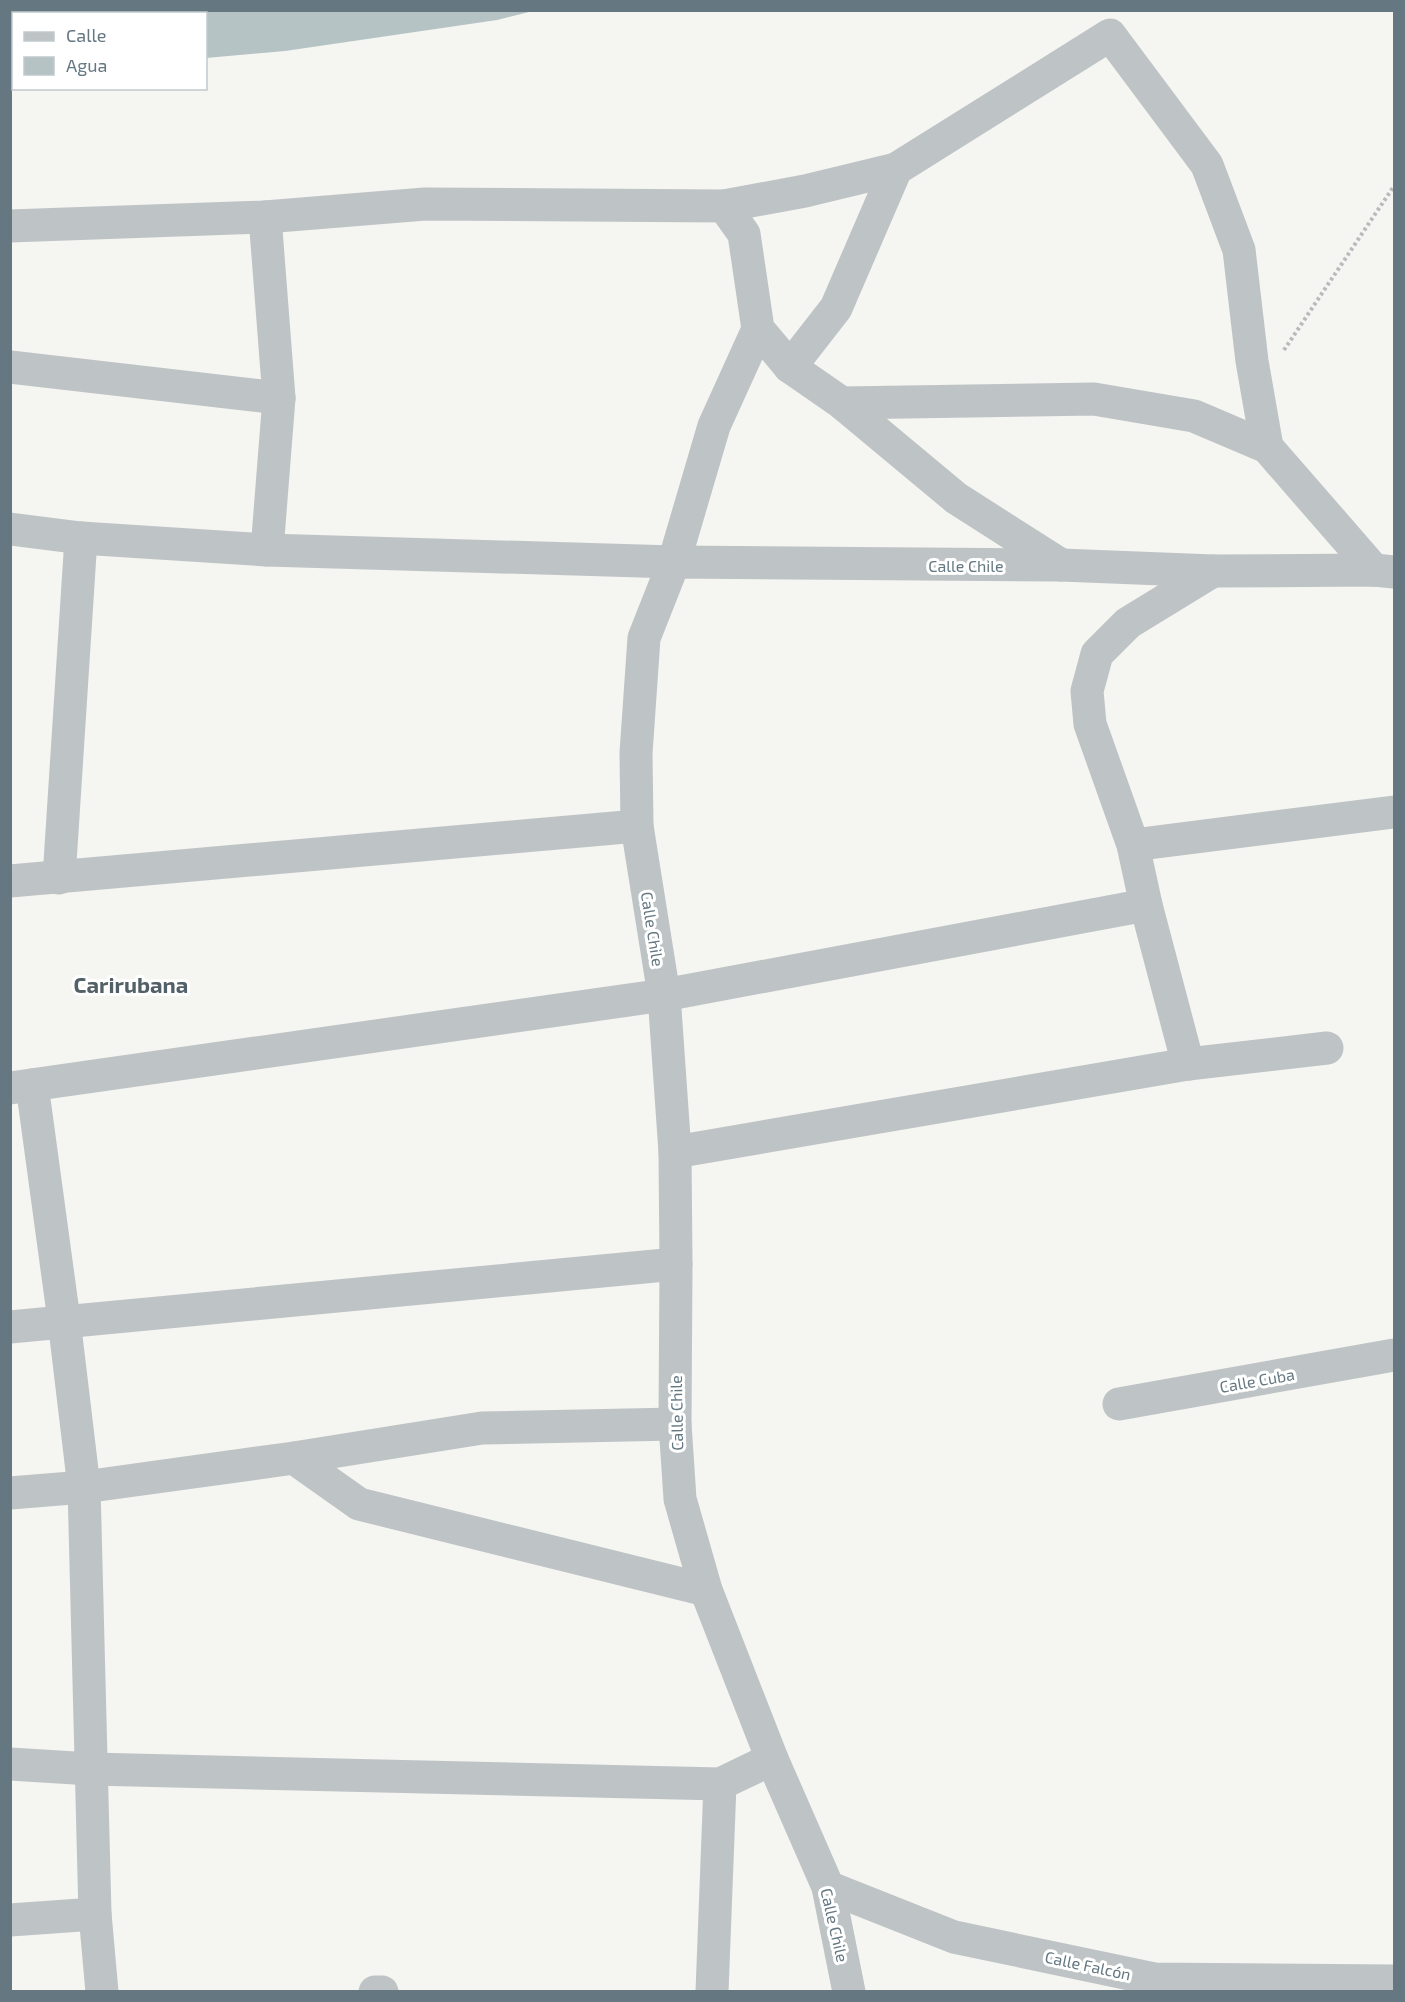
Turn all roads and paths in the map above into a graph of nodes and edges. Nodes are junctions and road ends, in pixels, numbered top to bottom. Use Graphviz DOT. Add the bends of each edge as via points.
graph roads {
  1 [pos="896,169"];
  2 [pos="1395,186"];
  3 [pos="724,206"];
  4 [pos="265,217"];
  5 [pos="10,226"];
  6 [pos="758,329"];
  7 [pos="10,367"];
  8 [pos="790,367"];
  9 [pos="1257,391"];
  10 [pos="279,398"];
  11 [pos="842,403"];
  12 [pos="1267,447"];
  13 [pos="10,529"];
  14 [pos="81,538"];
  15 [pos="267,550"];
  16 [pos="674,562"];
  17 [pos="1061,565"];
  18 [pos="1213,571"];
  19 [pos="1384,571"];
  20 [pos="1395,812"];
  21 [pos="637,826"];
  22 [pos="1133,845"];
  23 [pos="59,878"];
  24 [pos="10,881"];
  25 [pos="1146,905"];
  26 [pos="664,995"];
  27 [pos="1327,1048"];
  28 [pos="1188,1064"];
  29 [pos="21,1087"];
  30 [pos="675,1152"];
  31 [pos="676,1264"];
  32 [pos="64,1320"];
  33 [pos="10,1326"];
  34 [pos="1395,1355"];
  35 [pos="1119,1404"];
  36 [pos="675,1424"];
  37 [pos="294,1458"];
  38 [pos="84,1487"];
  39 [pos="10,1493"];
  40 [pos="706,1590"];
  41 [pos="772,1759"];
  42 [pos="10,1764"];
  43 [pos="91,1768"];
  44 [pos="720,1784"];
  45 [pos="828,1887"];
  46 [pos="95,1914"];
  47 [pos="10,1920"];
  48 [pos="1395,1981"];
  49 [pos="102,1992"];
  50 [pos="375,1992"];
  51 [pos="382,1992"];
  52 [pos="712,1992"];
  53 [pos="849,1992"];
  1 -- 3 [label="street"];
  1 -- 8 [label="street" via="836,308"];
  1 -- 9 [label="street" via="1110,34 1207,165 1239,250"];
  2 -- 9 [label="path"];
  3 -- 4 [label="street" via="425,204"];
  3 -- 6 [label="street" via="744,234"];
  4 -- 5 [label="street"];
  4 -- 10 [label="street"];
  6 -- 8 [label="street"];
  6 -- 16 [label="street" via="714,426"];
  7 -- 10 [label="street"];
  8 -- 11 [label="street"];
  9 -- 12 [label="street"];
  10 -- 15 [label="street"];
  11 -- 12 [label="street" via="1094,399 1194,417"];
  11 -- 17 [label="street" via="956,498"];
  12 -- 19 [label="street"];
  13 -- 14 [label="street"];
  14 -- 15 [label="street"];
  14 -- 23 [label="street"];
  15 -- 16 [label="street"];
  16 -- 17 [label="street, Calle Chile"];
  16 -- 21 [label="street, Calle Chile" via="644,638 636,753"];
  17 -- 18 [label="street, Calle Chile"];
  18 -- 19 [label="street, Calle Chile"];
  18 -- 22 [label="street" via="1128,622 1097,654 1087,691 1090,724"];
  20 -- 22 [label="street"];
  21 -- 23 [label="street"];
  21 -- 26 [label="street, Calle Chile"];
  22 -- 25 [label="street"];
  23 -- 24 [label="street"];
  25 -- 26 [label="street"];
  25 -- 28 [label="street"];
  26 -- 29 [label="street"];
  26 -- 30 [label="street, Calle Chile"];
  27 -- 28 [label="street"];
  28 -- 30 [label="street"];
  29 -- 32 [label="street"];
  30 -- 31 [label="street, Calle Chile"];
  31 -- 32 [label="street"];
  31 -- 36 [label="street, Calle Chile"];
  32 -- 33 [label="street"];
  32 -- 38 [label="street"];
  34 -- 35 [label="street, Calle Cuba"];
  36 -- 37 [label="street" via="482,1428"];
  36 -- 40 [label="street, Calle Chile" via="680,1499"];
  37 -- 38 [label="street"];
  37 -- 40 [label="street" via="359,1504"];
  38 -- 39 [label="street"];
  38 -- 43 [label="street"];
  40 -- 41 [label="street, Calle Chile"];
  41 -- 44 [label="street"];
  41 -- 45 [label="street, Calle Chile"];
  42 -- 43 [label="street"];
  43 -- 44 [label="street"];
  43 -- 46 [label="street"];
  44 -- 52 [label="street"];
  45 -- 48 [label="street, Calle Falcón" via="954,1937 1154,1979"];
  45 -- 53 [label="street, Calle Chile"];
  46 -- 47 [label="street"];
  46 -- 49 [label="street"];
  50 -- 51 [label="street"];
}
